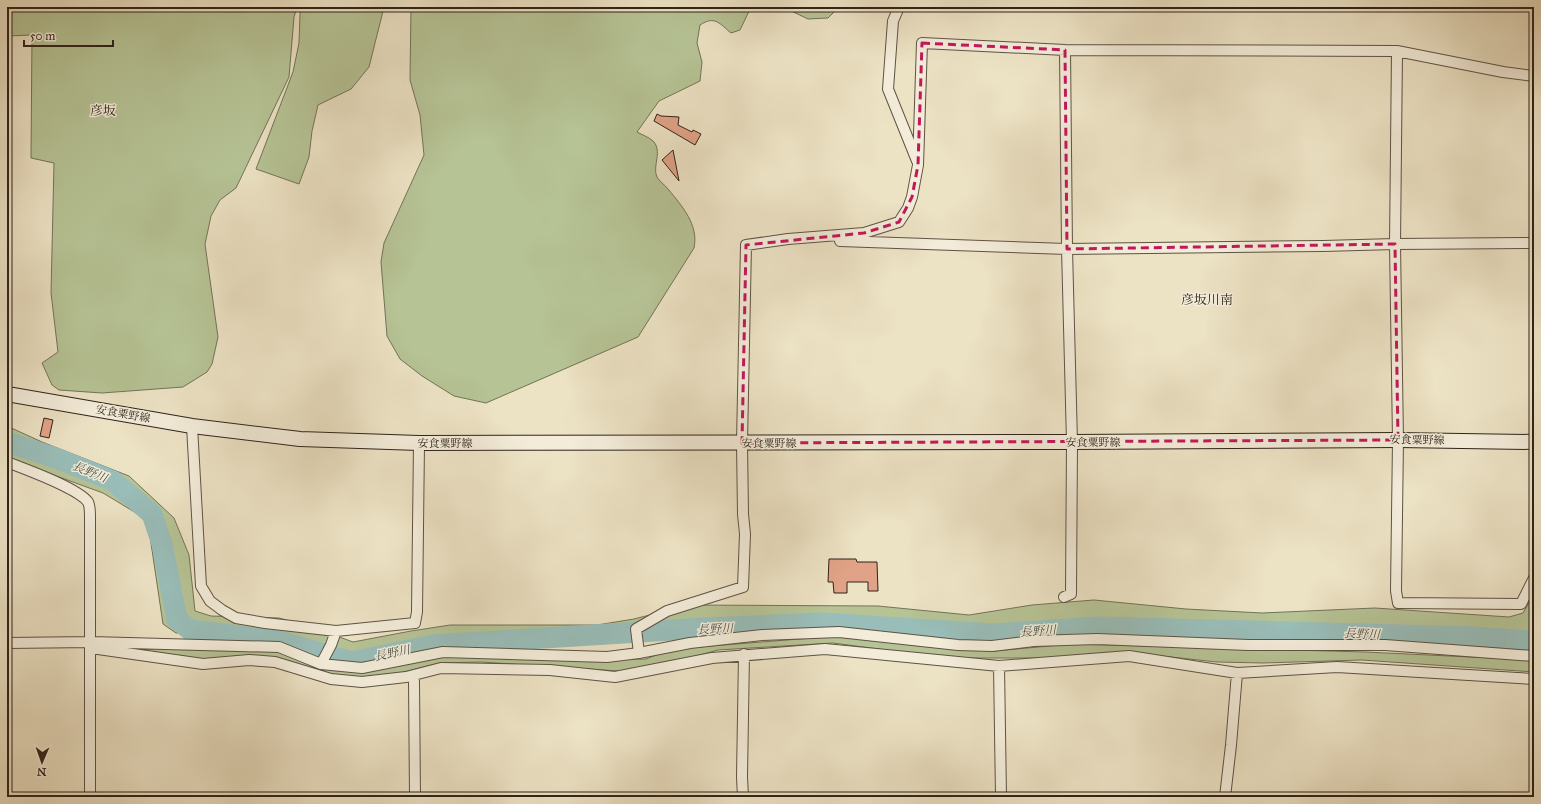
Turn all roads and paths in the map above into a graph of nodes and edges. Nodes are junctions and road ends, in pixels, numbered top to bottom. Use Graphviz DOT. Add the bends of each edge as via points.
graph roads {
  1 [pos="899,7"];
  2 [pos="1065,50"];
  3 [pos="1397,50"];
  4 [pos="1534,76"];
  5 [pos="918,165"];
  6 [pos="788,239"];
  7 [pos="1534,243"];
  8 [pos="1395,244"];
  9 [pos="1067,249"];
  10 [pos="7,394"];
  11 [pos="192,426"];
  12 [pos="1398,440"];
  13 [pos="742,442"];
  14 [pos="1072,442"];
  15 [pos="1534,442"];
  16 [pos="419,443"];
  17 [pos="7,462"];
  18 [pos="1534,578"];
  19 [pos="1064,597"];
  20 [pos="336,631"];
  21 [pos="7,643"];
  22 [pos="91,645"];
  23 [pos="639,651"];
  24 [pos="744,654"];
  25 [pos="1534,656"];
  26 [pos="322,662"];
  27 [pos="999,666"];
  28 [pos="1237,673"];
  29 [pos="1534,679"];
  30 [pos="414,681"];
  31 [pos="90,797"];
  32 [pos="415,797"];
  33 [pos="743,797"];
  34 [pos="1001,797"];
  35 [pos="1225,797"];
  1 -- 5 [label="street" via="893,21 888,89"];
  2 -- 3 [label="street"];
  2 -- 5 [label="street" via="922,43"];
  2 -- 9 [label="street"];
  3 -- 4 [label="street"];
  3 -- 8 [label="street"];
  5 -- 6 [label="street" via="912,197 899,222 864,233"];
  6 -- 9 [label="street"];
  6 -- 13 [label="street" via="746,245"];
  7 -- 8 [label="street"];
  8 -- 9 [label="street"];
  8 -- 12 [label="street"];
  9 -- 14 [label="street"];
  10 -- 11 [label="main road, 安食粟野線"];
  11 -- 16 [label="main road, 安食粟野線" via="300,439"];
  11 -- 20 [label="street" via="201,586 210,601 236,618"];
  12 -- 14 [label="main road, 安食粟野線"];
  12 -- 15 [label="main road, 安食粟野線"];
  12 -- 18 [label="street" via="1398,603 1521,604"];
  13 -- 14 [label="main road, 安食粟野線"];
  13 -- 16 [label="main road, 安食粟野線"];
  13 -- 23 [label="street" via="745,534 743,588 667,611 636,629"];
  14 -- 19 [label="street" via="1071,594"];
  16 -- 20 [label="street" via="415,623"];
  17 -- 22 [label="street" via="69,488 89,503"];
  20 -- 26 [label="street" via="332,645"];
  21 -- 22 [label="street"];
  22 -- 24 [label="street" via="203,664 249,660 275,662 331,679 362,682 406,677 441,668 550,670 614,677"];
  22 -- 26 [label="street" via="279,648"];
  22 -- 31 [label="street"];
  23 -- 25 [label="street" via="740,637 839,632 958,645 992,646 1034,641 1097,639 1248,645 1385,645"];
  23 -- 26 [label="street" via="607,657 443,652 362,668"];
  24 -- 27 [label="street" via="824,649"];
  24 -- 33 [label="street"];
  27 -- 28 [label="street" via="1129,656"];
  27 -- 34 [label="street"];
  28 -- 29 [label="street" via="1337,667"];
  28 -- 35 [label="street"];
  30 -- 32 [label="street"];
}
